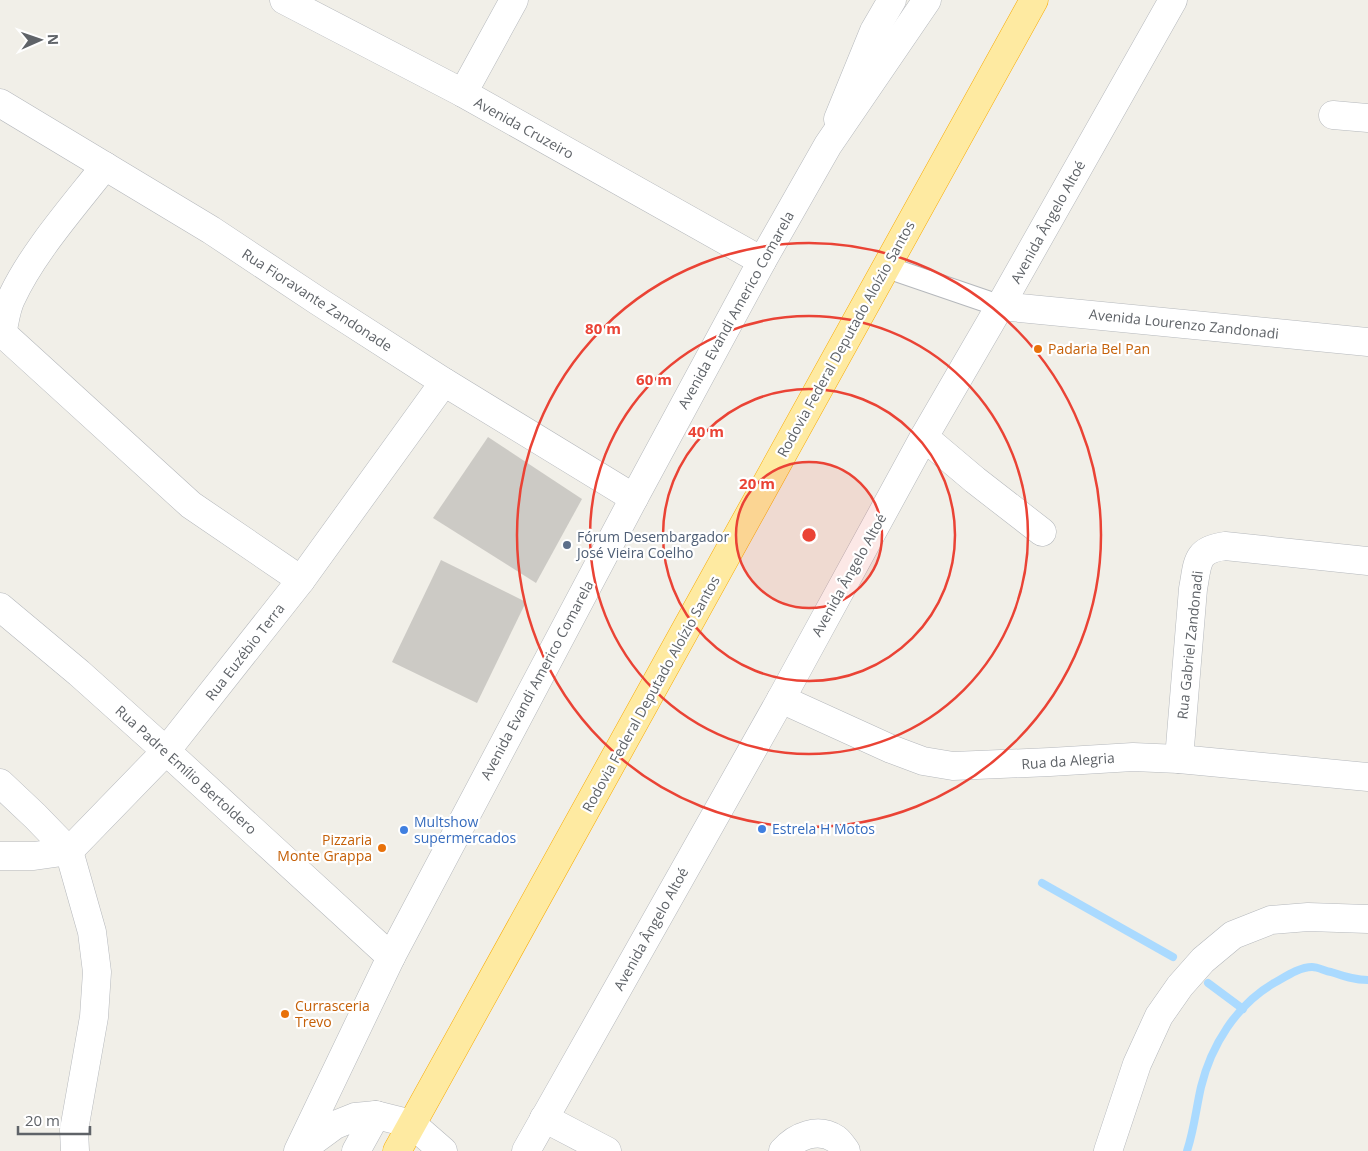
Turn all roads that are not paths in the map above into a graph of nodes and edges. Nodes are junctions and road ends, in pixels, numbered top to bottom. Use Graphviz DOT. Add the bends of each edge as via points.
graph roads {
  1 [pos="284,0"];
  2 [pos="514,0"];
  3 [pos="892,0"];
  4 [pos="928,0"];
  5 [pos="1034,0"];
  6 [pos="1174,0"];
  7 [pos="463,93"];
  8 [pos="0,102"];
  9 [pos="1333,115"];
  10 [pos="1368,118"];
  11 [pos="828,145"];
  12 [pos="105,166"];
  13 [pos="762,261"];
  14 [pos="886,267"];
  15 [pos="5,302"];
  16 [pos="1000,306"];
  17 [pos="1,332"];
  18 [pos="1368,342"];
  19 [pos="444,382"];
  20 [pos="924,437"];
  21 [pos="634,498"];
  22 [pos="1042,532"];
  23 [pos="1368,561"];
  24 [pos="301,580"];
  25 [pos="0,607"];
  26 [pos="781,699"];
  27 [pos="166,751"];
  28 [pos="1180,759"];
  29 [pos="1368,777"];
  30 [pos="0,783"];
  31 [pos="69,851"];
  32 [pos="0,856"];
  33 [pos="1368,919"];
  34 [pos="391,958"];
  35 [pos="376,1115"];
  36 [pos="544,1118"];
  37 [pos="412,1124"];
  38 [pos="75,1151"];
  39 [pos="299,1151"];
  40 [pos="356,1151"];
  41 [pos="397,1151"];
  42 [pos="443,1151"];
  43 [pos="526,1151"];
  44 [pos="607,1151"];
  45 [pos="783,1151"];
  46 [pos="846,1151"];
  47 [pos="1108,1151"];
  1 -- 7 [label="street, Avenida Cruzeiro"];
  2 -- 7 [label="street"];
  3 -- 11 [label="street, Avenida Evandi Americo Comarela" via="874,31"];
  4 -- 11 [label="street"];
  5 -- 14 [label="highway, Rodovia Federal Deputado Aloízio Santos"];
  6 -- 16 [label="street, Avenida Ângelo Altoé"];
  7 -- 13 [label="street, Avenida Cruzeiro"];
  8 -- 12 [label="street, Rua Fioravante Zandonade"];
  9 -- 10 [label="street"];
  11 -- 13 [label="street, Avenida Evandi Americo Comarela"];
  12 -- 15 [label="street" via="48,239"];
  12 -- 19 [label="street, Rua Fioravante Zandonade" via="211,230"];
  13 -- 21 [label="street, Avenida Evandi Americo Comarela"];
  14 -- 16 [label="street"];
  14 -- 37 [label="highway, Rodovia Federal Deputado Aloízio Santos"];
  15 -- 17 [label="street"];
  16 -- 18 [label="street, Avenida Lourenzo Zandonadi"];
  16 -- 20 [label="street, Avenida Ângelo Altoé"];
  17 -- 24 [label="street" via="191,505"];
  19 -- 21 [label="street, Rua Fioravante Zandonade"];
  19 -- 24 [label="street, Rua Euzébio Terra"];
  20 -- 22 [label="street"];
  20 -- 26 [label="street, Avenida Ângelo Altoé"];
  21 -- 34 [label="street, Avenida Evandi Americo Comarela"];
  23 -- 28 [label="street, Rua Gabriel Zandonadi" via="1225,546 1203,552 1193,589"];
  24 -- 27 [label="street, Rua Euzébio Terra"];
  25 -- 27 [label="street, Rua Padre Emílio Bertoldero"];
  26 -- 28 [label="street, Rua da Alegria" via="891,749 923,761 953,766 1132,757"];
  26 -- 36 [label="street, Avenida Ângelo Altoé"];
  27 -- 31 [label="street, Rua Euzébio Terra"];
  27 -- 34 [label="street, Rua Padre Emílio Bertoldero"];
  28 -- 29 [label="street, Rua da Alegria"];
  30 -- 31 [label="street"];
  31 -- 32 [label="street"];
  31 -- 38 [label="street" via="92,932 97,972 94,1017 74,1130"];
  33 -- 47 [label="street" via="1308,917 1271,920 1233,935 1204,960 1159,1016 1137,1064"];
  34 -- 39 [label="street, Avenida Evandi Americo Comarela"];
  35 -- 37 [label="street"];
  35 -- 39 [label="street" via="354,1117 335,1124"];
  35 -- 40 [label="street"];
  36 -- 43 [label="street, Avenida Ângelo Altoé"];
  36 -- 44 [label="street"];
  37 -- 41 [label="highway, Rodovia Federal Deputado Aloízio Santos"];
  37 -- 42 [label="street"];
  45 -- 46 [label="street" via="797,1139 822,1133 837,1139"];
}
